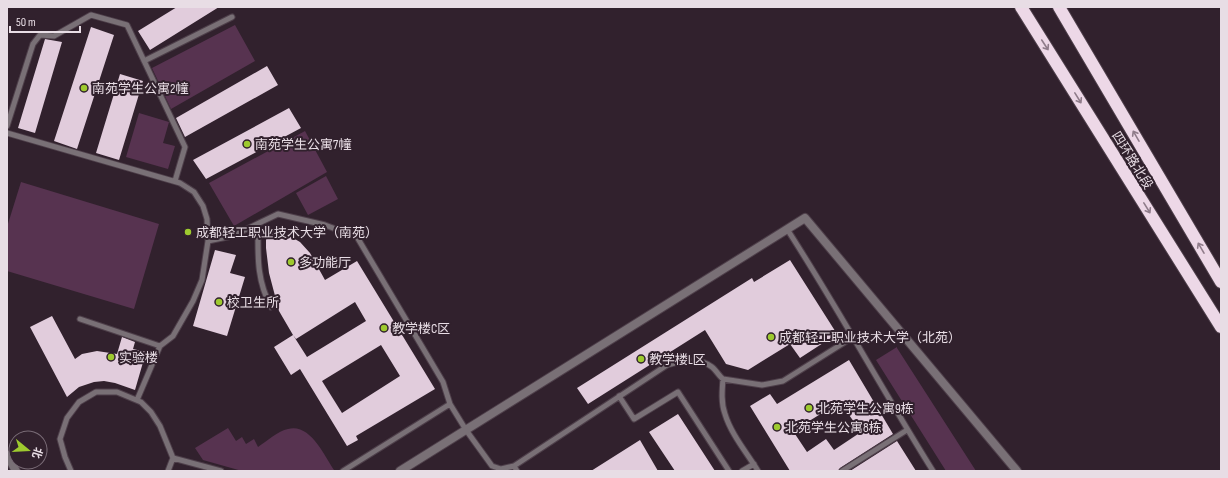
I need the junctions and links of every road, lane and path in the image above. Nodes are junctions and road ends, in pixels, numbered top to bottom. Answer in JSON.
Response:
{"nodes":[{"id":1,"x":1021,"y":7,"type":"edge"},
{"id":2,"x":1059,"y":8,"type":"edge"},
{"id":3,"x":232,"y":16,"type":"dead end"},
{"id":4,"x":144,"y":61,"type":"junction"},
{"id":5,"x":7,"y":126,"type":"edge"},
{"id":6,"x":7,"y":133,"type":"edge"},
{"id":7,"x":174,"y":181,"type":"junction"},
{"id":8,"x":258,"y":224,"type":"junction"},
{"id":9,"x":787,"y":229,"type":"junction"},
{"id":10,"x":208,"y":241,"type":"junction"},
{"id":11,"x":1221,"y":282,"type":"edge"},
{"id":12,"x":271,"y":307,"type":"dead end"},
{"id":13,"x":80,"y":319,"type":"dead end"},
{"id":14,"x":1221,"y":327,"type":"edge"},
{"id":15,"x":853,"y":337,"type":"junction"},
{"id":16,"x":160,"y":346,"type":"junction"},
{"id":17,"x":722,"y":380,"type":"junction"},
{"id":18,"x":619,"y":396,"type":"junction"},
{"id":19,"x":137,"y":400,"type":"junction"},
{"id":20,"x":450,"y":404,"type":"junction"},
{"id":21,"x":466,"y":430,"type":"junction"},
{"id":22,"x":907,"y":430,"type":"junction"},
{"id":23,"x":7,"y":455,"type":"edge"},
{"id":24,"x":173,"y":458,"type":"junction"},
{"id":25,"x":754,"y":464,"type":"junction"},
{"id":26,"x":514,"y":466,"type":"junction"},
{"id":27,"x":491,"y":468,"type":"edge"},
{"id":28,"x":16,"y":471,"type":"edge"},
{"id":29,"x":71,"y":471,"type":"edge"},
{"id":30,"x":168,"y":471,"type":"edge"},
{"id":31,"x":221,"y":471,"type":"edge"},
{"id":32,"x":342,"y":471,"type":"edge"},
{"id":33,"x":400,"y":471,"type":"edge"},
{"id":34,"x":517,"y":471,"type":"edge"},
{"id":35,"x":729,"y":471,"type":"edge"},
{"id":36,"x":742,"y":471,"type":"edge"},
{"id":37,"x":758,"y":471,"type":"edge"},
{"id":38,"x":842,"y":471,"type":"edge"},
{"id":39,"x":933,"y":471,"type":"edge"},
{"id":40,"x":1017,"y":471,"type":"edge"}],
"edges":[{"from":1,"to":14,"type":"highway","name":"四环路北段","one_way":true},
{"from":11,"to":2,"type":"highway","name":"四环路北段","one_way":true},
{"from":3,"to":4,"type":"lane"},
{"from":4,"to":5,"type":"lane"},
{"from":4,"to":7,"type":"lane"},
{"from":6,"to":7,"type":"lane"},
{"from":7,"to":10,"type":"lane"},
{"from":8,"to":10,"type":"lane"},
{"from":8,"to":12,"type":"lane"},
{"from":8,"to":20,"type":"lane"},
{"from":9,"to":15,"type":"lane"},
{"from":9,"to":21,"type":"street"},
{"from":9,"to":40,"type":"street"},
{"from":10,"to":16,"type":"lane"},
{"from":13,"to":16,"type":"lane"},
{"from":15,"to":17,"type":"lane"},
{"from":15,"to":22,"type":"lane"},
{"from":16,"to":19,"type":"lane"},
{"from":17,"to":18,"type":"lane"},
{"from":17,"to":25,"type":"lane"},
{"from":18,"to":26,"type":"lane"},
{"from":18,"to":35,"type":"lane"},
{"from":19,"to":24,"type":"lane"},
{"from":19,"to":29,"type":"lane"},
{"from":20,"to":21,"type":"lane"},
{"from":20,"to":32,"type":"lane"},
{"from":21,"to":27,"type":"lane"},
{"from":21,"to":33,"type":"street"},
{"from":22,"to":38,"type":"lane"},
{"from":22,"to":39,"type":"lane"},
{"from":23,"to":28,"type":"street"},
{"from":24,"to":30,"type":"lane"},
{"from":24,"to":31,"type":"lane"},
{"from":25,"to":36,"type":"lane"},
{"from":25,"to":37,"type":"lane"},
{"from":26,"to":27,"type":"lane"},
{"from":26,"to":34,"type":"lane"}]}
